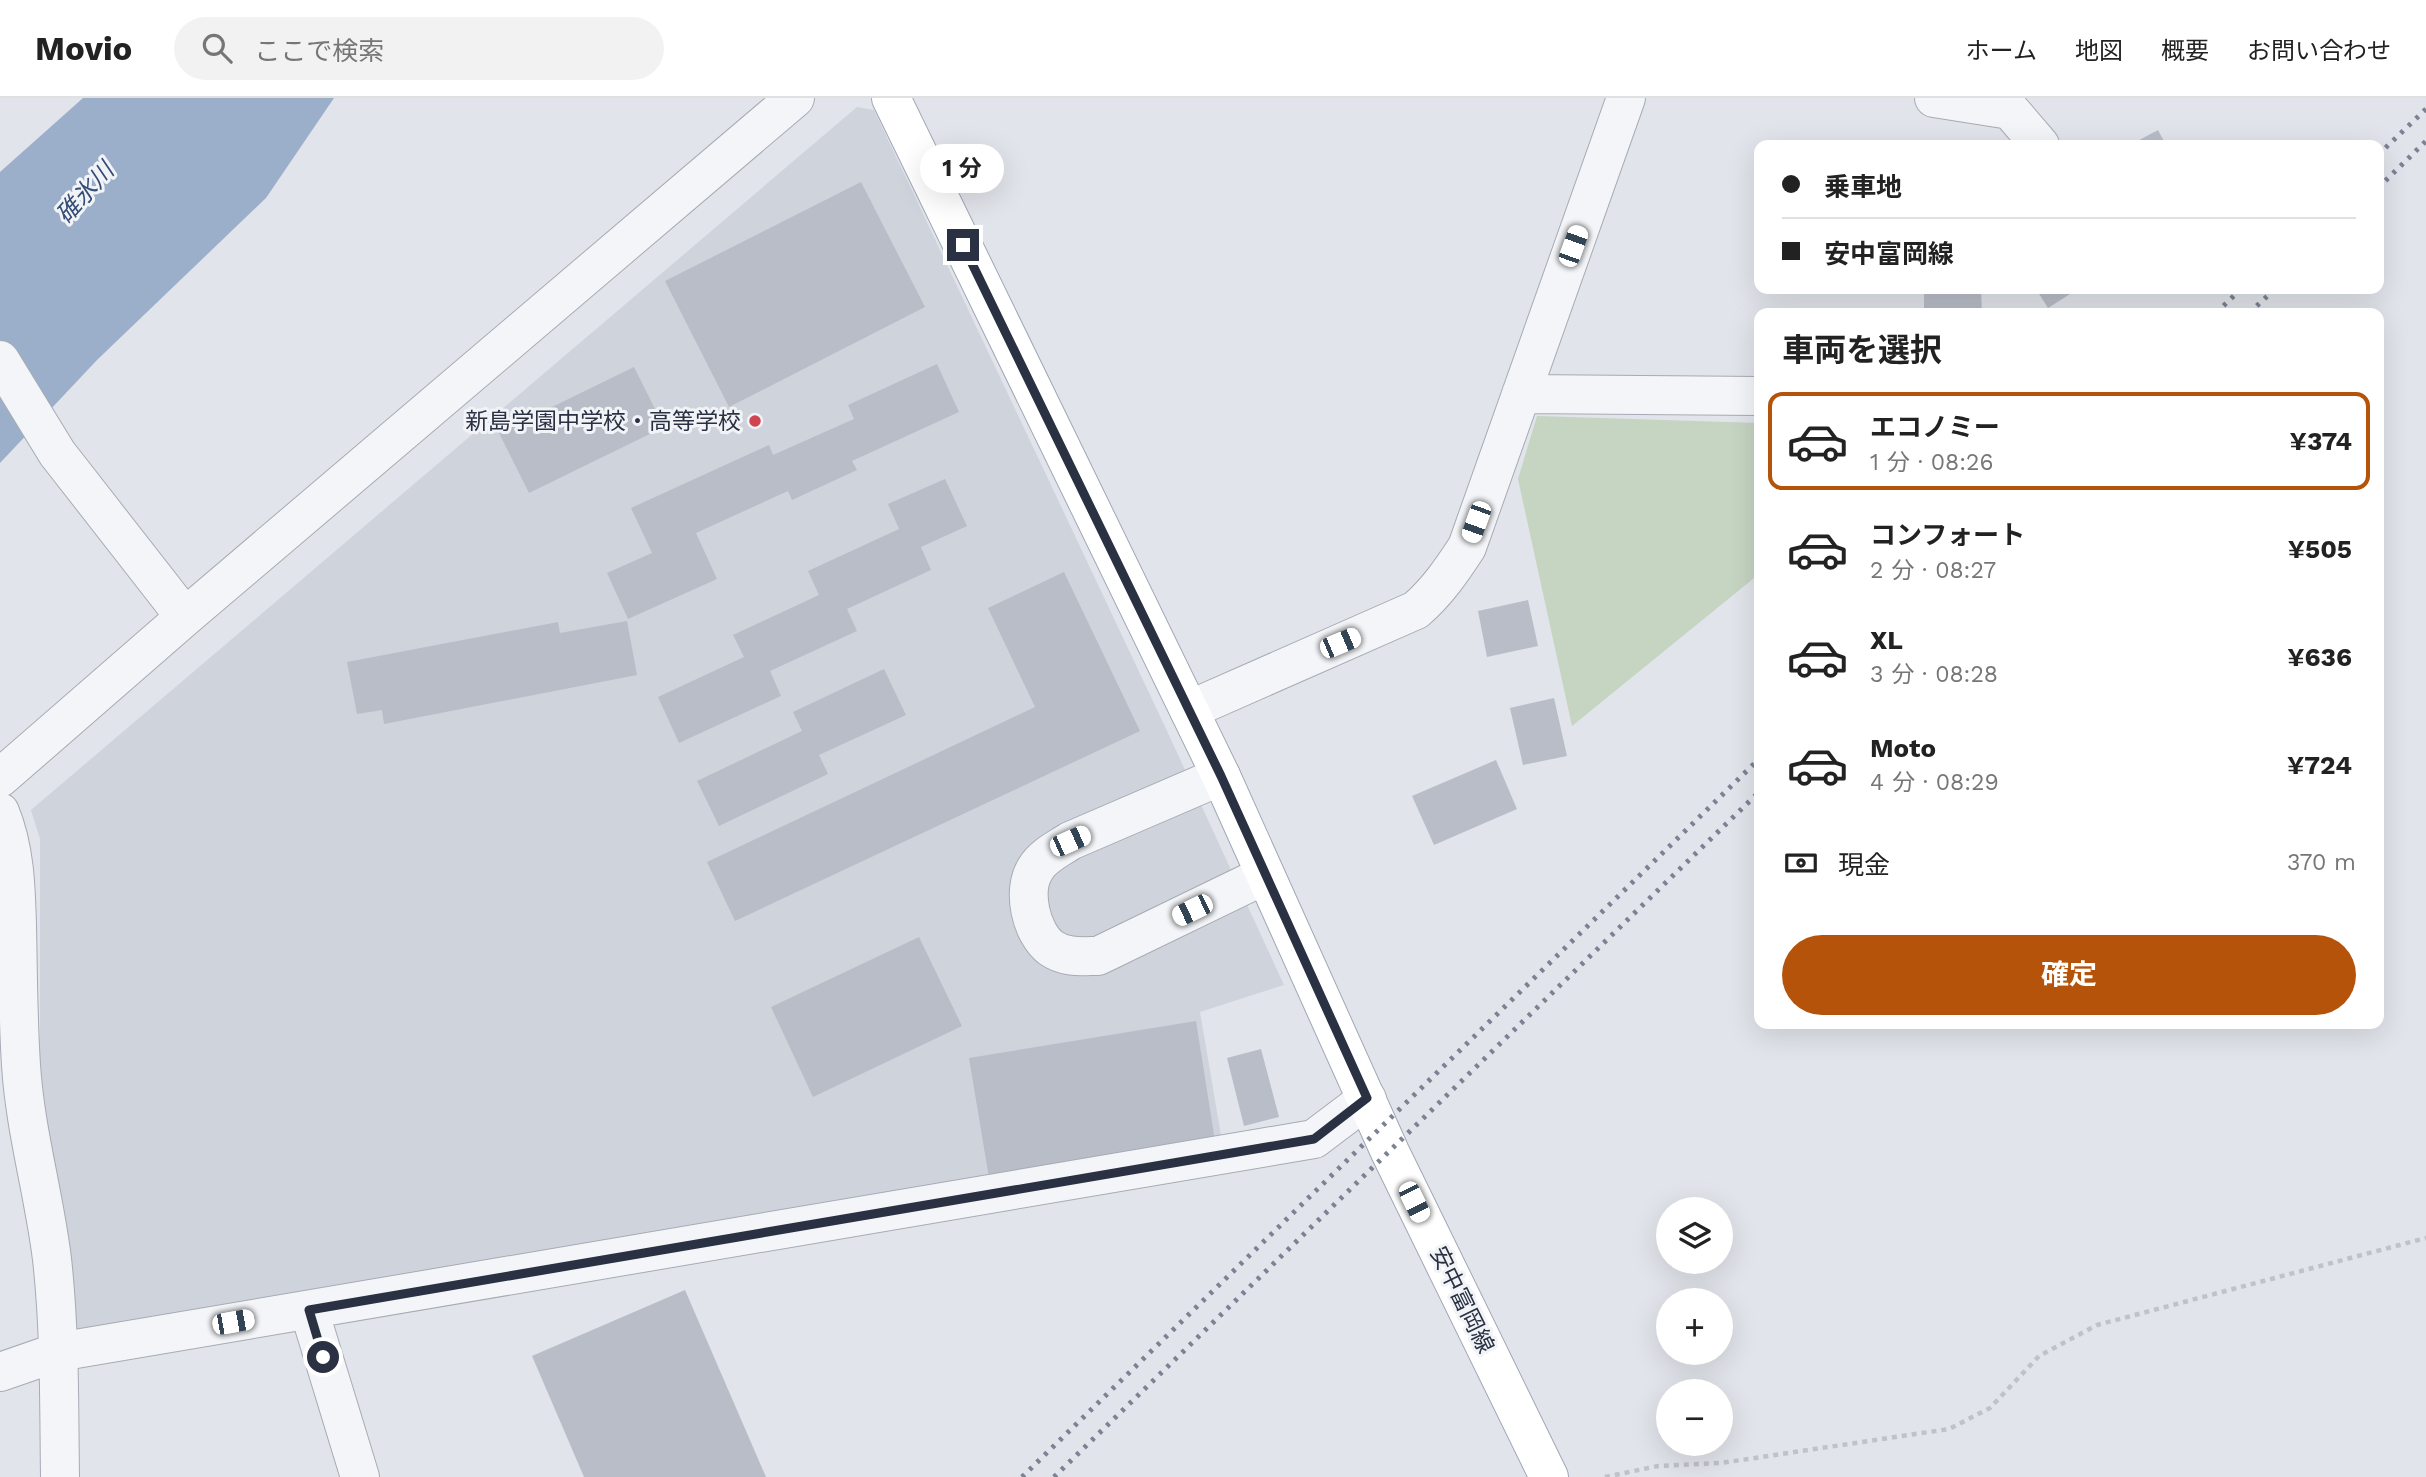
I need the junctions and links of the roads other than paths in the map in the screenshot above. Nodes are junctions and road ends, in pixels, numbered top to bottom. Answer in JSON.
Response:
{"nodes":[{"id":1,"x":795,"y":98,"type":"edge"},
{"id":2,"x":891,"y":98,"type":"edge"},
{"id":3,"x":1626,"y":98,"type":"edge"},
{"id":4,"x":1934,"y":98,"type":"edge"},
{"id":5,"x":2036,"y":140,"type":"edge"},
{"id":6,"x":0,"y":360,"type":"edge"},
{"id":7,"x":1521,"y":394,"type":"junction"},
{"id":8,"x":1754,"y":396,"type":"edge"},
{"id":9,"x":185,"y":617,"type":"junction"},
{"id":10,"x":1189,"y":710,"type":"junction"},
{"id":11,"x":1221,"y":776,"type":"junction"},
{"id":12,"x":0,"y":778,"type":"edge"},
{"id":13,"x":0,"y":812,"type":"edge"},
{"id":14,"x":1265,"y":875,"type":"junction"},
{"id":15,"x":1367,"y":1098,"type":"junction"},
{"id":16,"x":309,"y":1310,"type":"junction"},
{"id":17,"x":58,"y":1352,"type":"junction"},
{"id":18,"x":0,"y":1372,"type":"edge"},
{"id":19,"x":60,"y":1477,"type":"edge"},
{"id":20,"x":360,"y":1477,"type":"edge"},
{"id":21,"x":1549,"y":1477,"type":"edge"}],
"edges":[{"from":1,"to":9,"type":"street"},
{"from":2,"to":10,"type":"main road","name":"安中富岡線"},
{"from":3,"to":7,"type":"street"},
{"from":4,"to":5,"type":"street"},
{"from":6,"to":9,"type":"street"},
{"from":7,"to":8,"type":"street"},
{"from":7,"to":10,"type":"street"},
{"from":9,"to":12,"type":"street"},
{"from":10,"to":11,"type":"main road","name":"安中富岡線"},
{"from":11,"to":14,"type":"main road","name":"安中富岡線"},
{"from":11,"to":14,"type":"street"},
{"from":13,"to":17,"type":"street"},
{"from":14,"to":15,"type":"main road","name":"安中富岡線"},
{"from":15,"to":16,"type":"street"},
{"from":15,"to":21,"type":"main road","name":"安中富岡線"},
{"from":16,"to":17,"type":"street"},
{"from":16,"to":20,"type":"street"},
{"from":17,"to":18,"type":"street"},
{"from":17,"to":19,"type":"street"}]}
